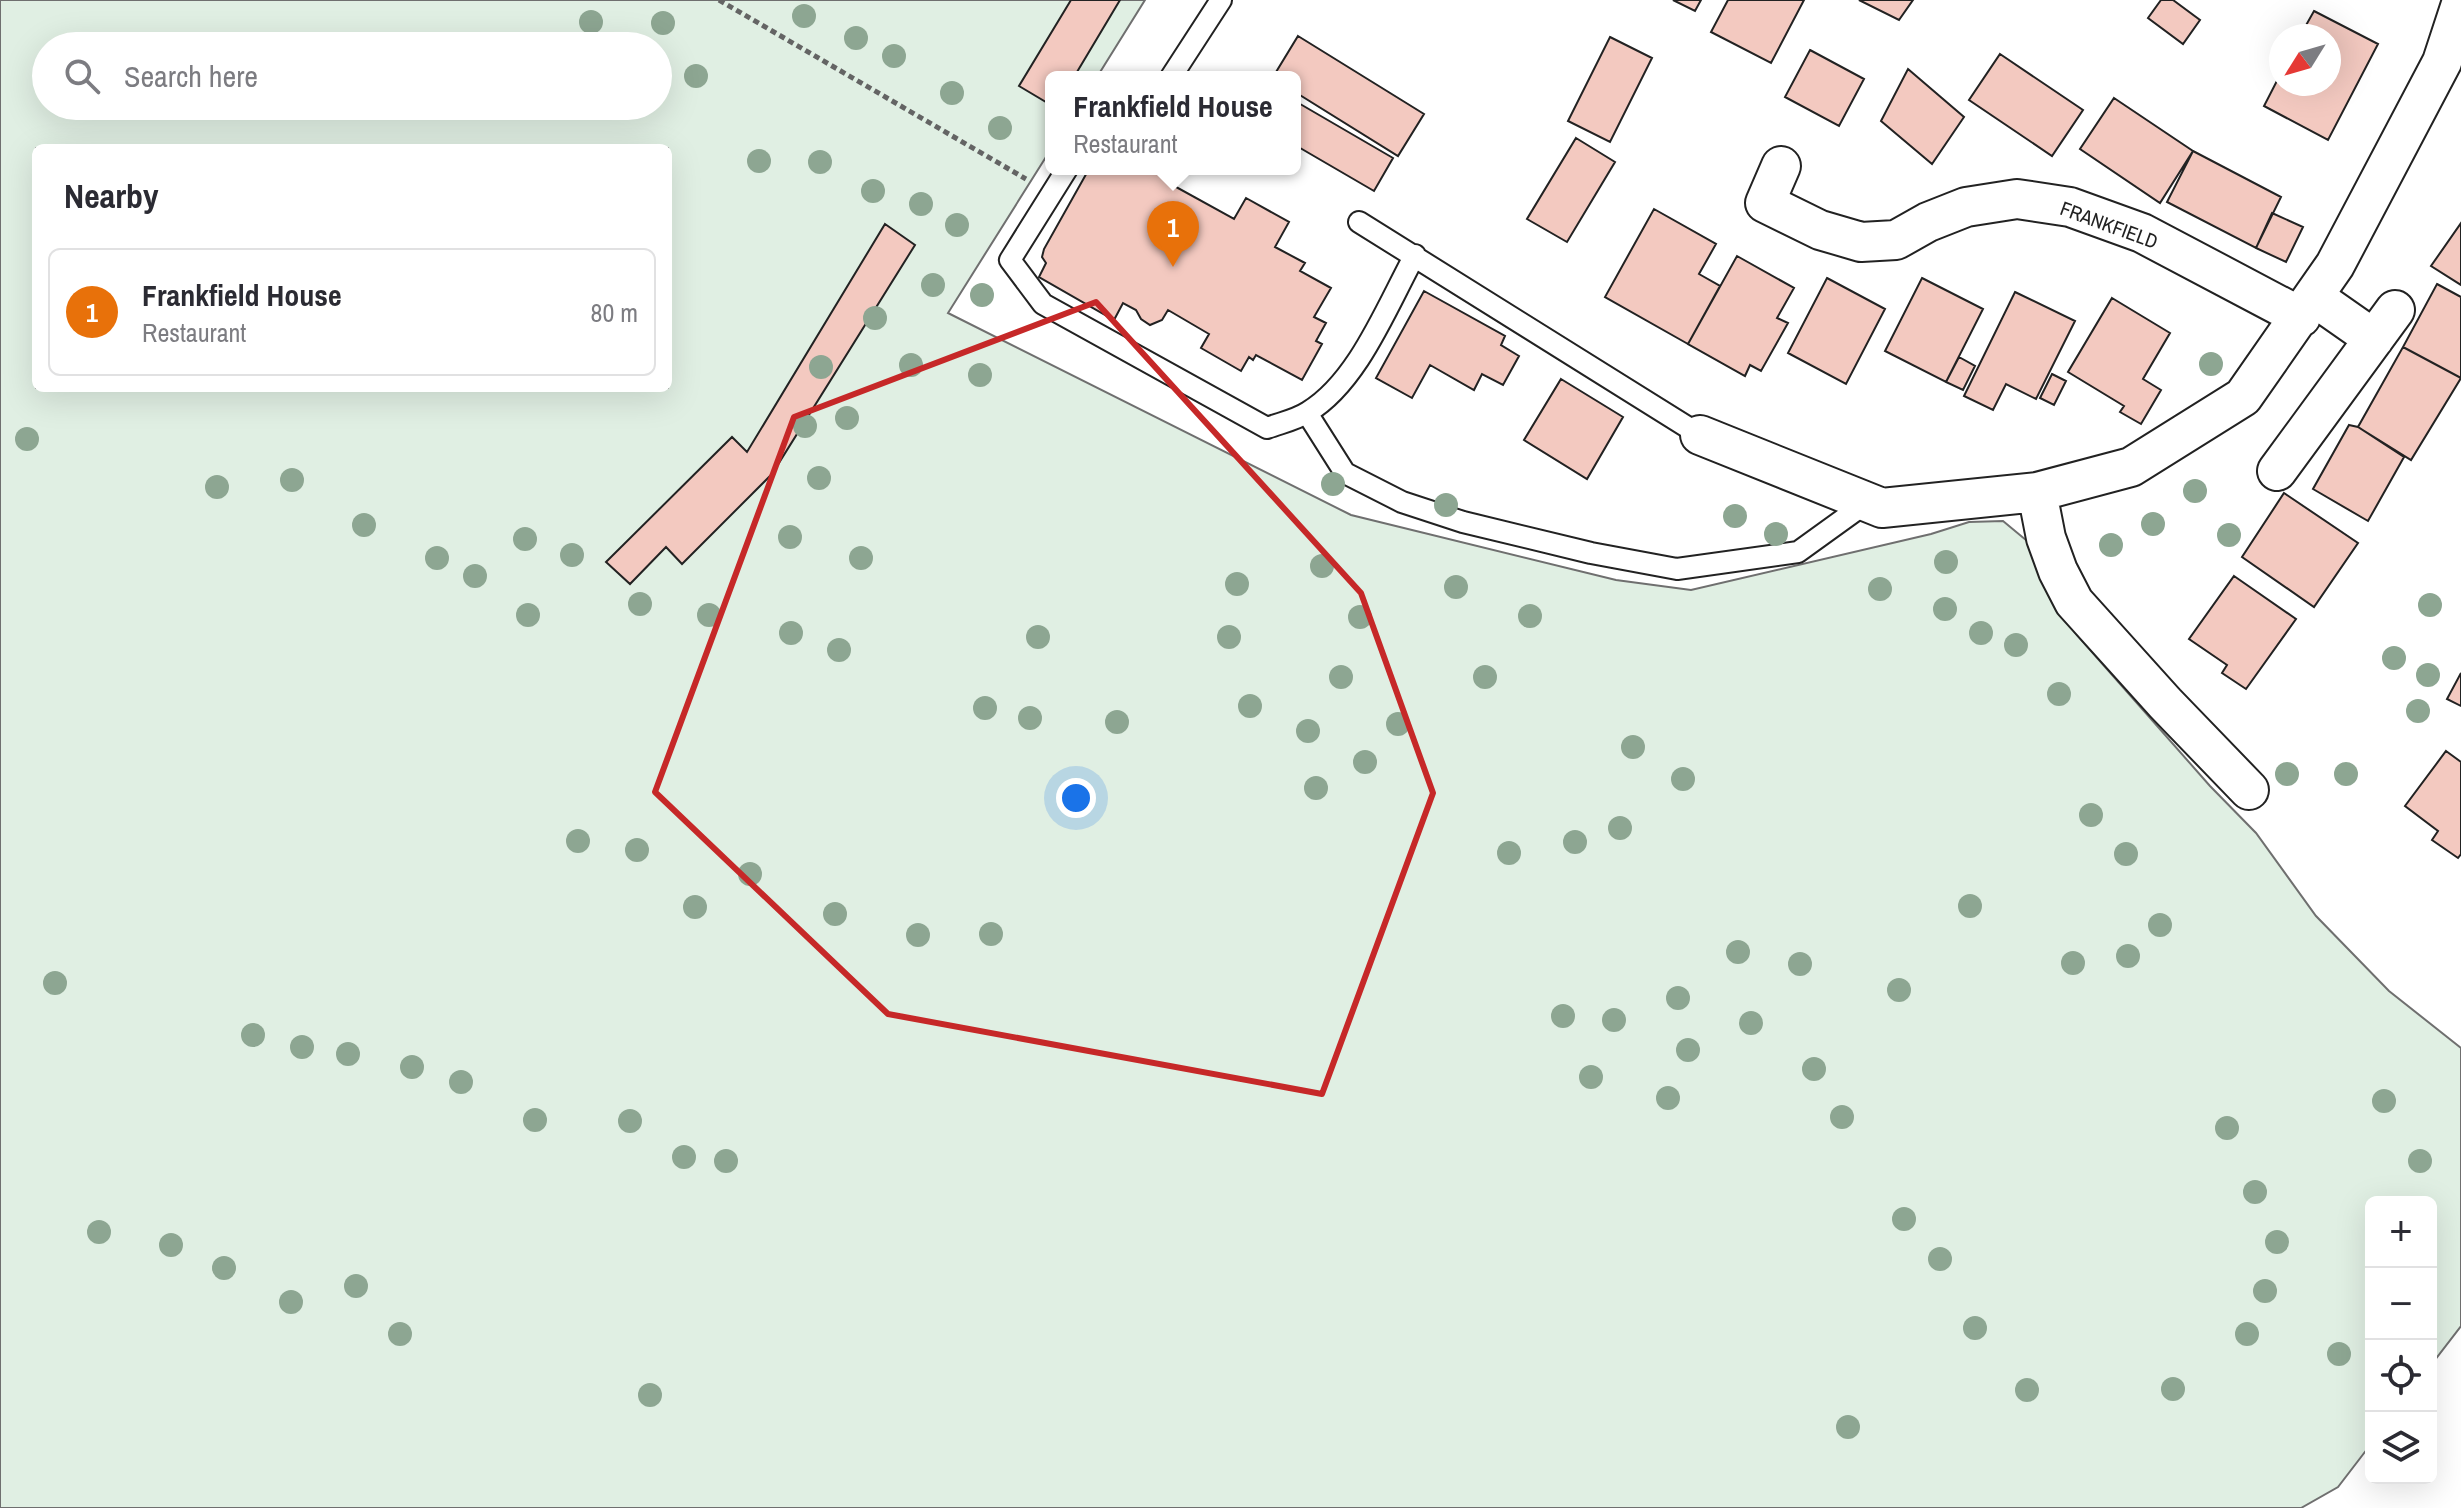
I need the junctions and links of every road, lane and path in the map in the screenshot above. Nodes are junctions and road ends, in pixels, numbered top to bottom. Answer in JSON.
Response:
{"nodes":[{"id":1,"x":719,"y":0,"type":"edge"},
{"id":2,"x":1221,"y":0,"type":"edge"},
{"id":3,"x":2461,"y":4,"type":"edge"},
{"id":4,"x":1175,"y":71,"type":"edge"},
{"id":5,"x":1781,"y":166,"type":"dead end"},
{"id":6,"x":1063,"y":175,"type":"edge"},
{"id":7,"x":1051,"y":194,"type":"junction"},
{"id":8,"x":1359,"y":222,"type":"dead end"},
{"id":9,"x":1415,"y":255,"type":"junction"},
{"id":10,"x":2307,"y":307,"type":"junction"},
{"id":11,"x":1307,"y":413,"type":"junction"},
{"id":12,"x":1700,"y":435,"type":"joint"},
{"id":13,"x":2277,"y":471,"type":"dead end"},
{"id":14,"x":2037,"y":492,"type":"junction"},
{"id":15,"x":1866,"y":503,"type":"junction"},
{"id":16,"x":2249,"y":790,"type":"dead end"}],
"edges":[{"from":1,"to":7,"type":"path"},
{"from":2,"to":4,"type":"lane"},
{"from":3,"to":10,"type":"street"},
{"from":5,"to":10,"type":"street","name":"FRANKFIELD"},
{"from":6,"to":7,"type":"lane"},
{"from":7,"to":11,"type":"lane"},
{"from":8,"to":9,"type":"lane"},
{"from":9,"to":11,"type":"lane"},
{"from":9,"to":12,"type":"lane"},
{"from":10,"to":13,"type":"street","name":"FRANKFIELD"},
{"from":10,"to":14,"type":"street"},
{"from":11,"to":15,"type":"lane"},
{"from":12,"to":15,"type":"street"},
{"from":14,"to":15,"type":"street"},
{"from":14,"to":16,"type":"street"}]}
